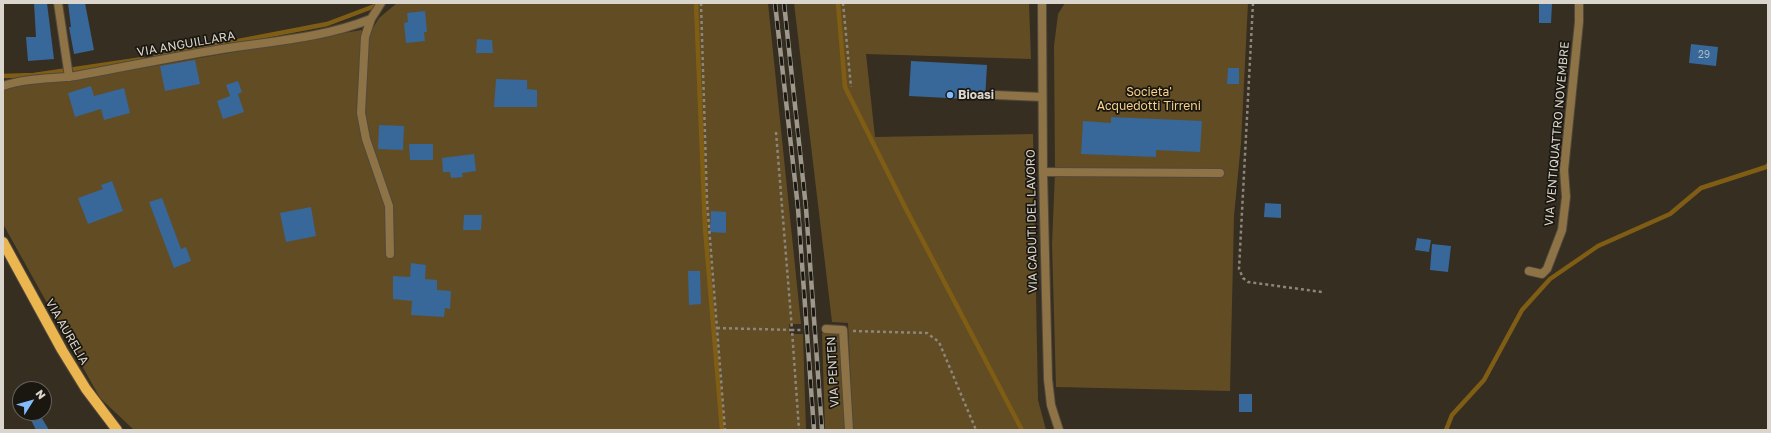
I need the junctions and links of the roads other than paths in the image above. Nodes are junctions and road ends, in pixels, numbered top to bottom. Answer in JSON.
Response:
{"nodes":[{"id":1,"x":58,"y":3,"type":"edge"},
{"id":2,"x":381,"y":3,"type":"edge"},
{"id":3,"x":1579,"y":3,"type":"edge"},
{"id":4,"x":1042,"y":7,"type":"edge"},
{"id":5,"x":371,"y":19,"type":"junction"},
{"id":6,"x":69,"y":77,"type":"junction"},
{"id":7,"x":3,"y":86,"type":"edge"},
{"id":8,"x":995,"y":95,"type":"dead end"},
{"id":9,"x":1042,"y":97,"type":"junction"},
{"id":10,"x":1043,"y":172,"type":"junction"},
{"id":11,"x":1220,"y":173,"type":"dead end"},
{"id":12,"x":3,"y":242,"type":"edge"},
{"id":13,"x":390,"y":254,"type":"dead end"},
{"id":14,"x":1530,"y":271,"type":"dead end"},
{"id":15,"x":826,"y":330,"type":"dead end"},
{"id":16,"x":117,"y":430,"type":"edge"},
{"id":17,"x":849,"y":430,"type":"edge"},
{"id":18,"x":1059,"y":430,"type":"edge"}],
"edges":[{"from":1,"to":6,"type":"street"},
{"from":2,"to":5,"type":"street"},
{"from":3,"to":14,"type":"street","name":"VIA VENTIQUATTRO NOVEMBRE"},
{"from":4,"to":9,"type":"street","name":"VIA CADUTI DEL LAVORO"},
{"from":5,"to":6,"type":"street","name":"VIA ANGUILLARA"},
{"from":5,"to":13,"type":"street"},
{"from":6,"to":7,"type":"street","name":"VIA ANGUILLARA"},
{"from":8,"to":9,"type":"street"},
{"from":9,"to":10,"type":"street","name":"VIA CADUTI DEL LAVORO"},
{"from":10,"to":11,"type":"street"},
{"from":10,"to":18,"type":"street","name":"VIA CADUTI DEL LAVORO"},
{"from":12,"to":16,"type":"main road","name":"VIA AURELIA"},
{"from":15,"to":17,"type":"street","name":"VIA PENTEN"}]}
